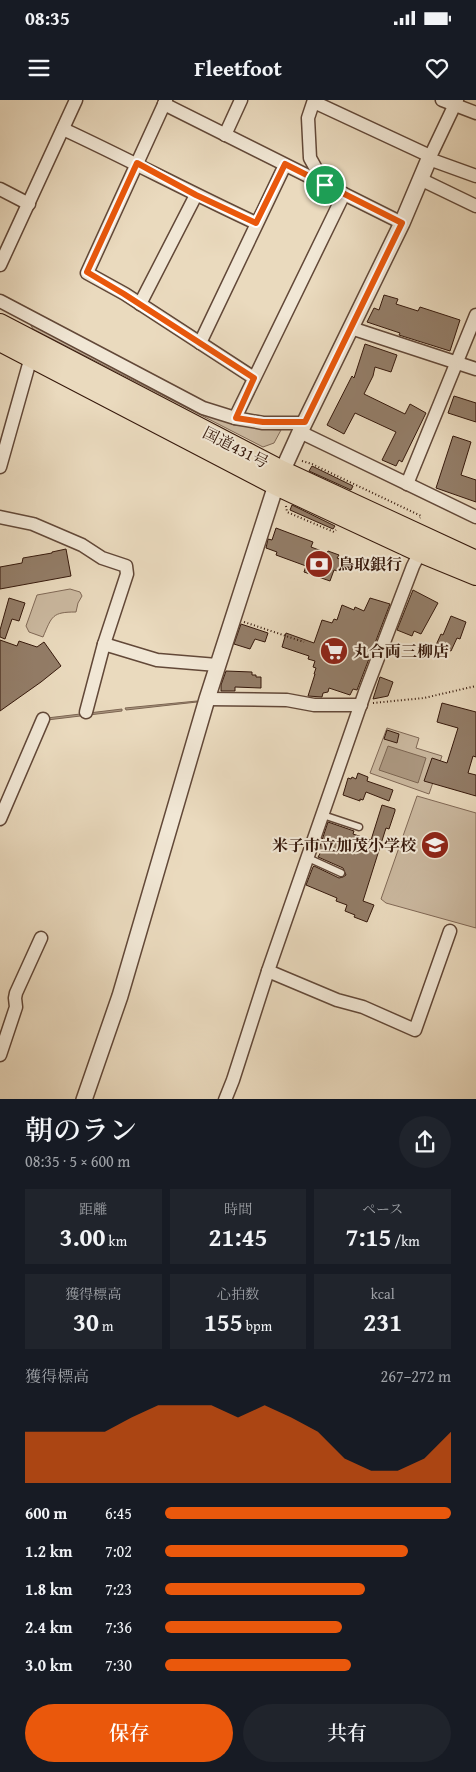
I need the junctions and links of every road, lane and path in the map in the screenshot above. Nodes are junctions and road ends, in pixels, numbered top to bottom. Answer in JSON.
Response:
{"nodes":[{"id":1,"x":76,"y":100,"type":"edge"},
{"id":2,"x":241,"y":100,"type":"edge"},
{"id":3,"x":442,"y":100,"type":"edge"},
{"id":4,"x":314,"y":101,"type":"edge"},
{"id":5,"x":165,"y":102,"type":"edge"},
{"id":6,"x":456,"y":103,"type":"edge"},
{"id":7,"x":476,"y":113,"type":"edge"},
{"id":8,"x":63,"y":129,"type":"junction"},
{"id":9,"x":225,"y":135,"type":"junction"},
{"id":10,"x":429,"y":157,"type":"junction"},
{"id":11,"x":137,"y":163,"type":"junction"},
{"id":12,"x":285,"y":164,"type":"junction"},
{"id":13,"x":476,"y":176,"type":"edge"},
{"id":14,"x":420,"y":179,"type":"junction"},
{"id":15,"x":325,"y":185,"type":"junction"},
{"id":16,"x":0,"y":189,"type":"edge"},
{"id":17,"x":344,"y":194,"type":"junction"},
{"id":18,"x":196,"y":195,"type":"junction"},
{"id":19,"x":29,"y":204,"type":"junction"},
{"id":20,"x":476,"y":206,"type":"edge"},
{"id":21,"x":256,"y":223,"type":"junction"},
{"id":22,"x":402,"y":223,"type":"junction"},
{"id":23,"x":0,"y":265,"type":"edge"},
{"id":24,"x":0,"y":301,"type":"edge"},
{"id":25,"x":140,"y":304,"type":"junction"},
{"id":26,"x":476,"y":315,"type":"edge"},
{"id":27,"x":0,"y":324,"type":"edge"},
{"id":28,"x":351,"y":328,"type":"junction"},
{"id":29,"x":0,"y":341,"type":"edge"},
{"id":30,"x":200,"y":343,"type":"junction"},
{"id":31,"x":31,"y":357,"type":"junction"},
{"id":32,"x":457,"y":363,"type":"junction"},
{"id":33,"x":476,"y":369,"type":"edge"},
{"id":34,"x":254,"y":378,"type":"junction"},
{"id":35,"x":236,"y":418,"type":"junction"},
{"id":36,"x":303,"y":427,"type":"junction"},
{"id":37,"x":2,"y":450,"type":"edge"},
{"id":38,"x":0,"y":467,"type":"edge"},
{"id":39,"x":279,"y":478,"type":"junction"},
{"id":40,"x":407,"y":484,"type":"junction"},
{"id":41,"x":0,"y":517,"type":"edge"},
{"id":42,"x":476,"y":517,"type":"edge"},
{"id":43,"x":420,"y":552,"type":"junction"},
{"id":44,"x":476,"y":561,"type":"edge"},
{"id":45,"x":476,"y":575,"type":"edge"},
{"id":46,"x":232,"y":618,"type":"junction"},
{"id":47,"x":304,"y":642,"type":"dead end"},
{"id":48,"x":104,"y":644,"type":"junction"},
{"id":49,"x":217,"y":665,"type":"junction"},
{"id":50,"x":476,"y":686,"type":"edge"},
{"id":51,"x":207,"y":699,"type":"junction"},
{"id":52,"x":361,"y":705,"type":"junction"},
{"id":53,"x":86,"y":712,"type":"dead end"},
{"id":54,"x":43,"y":719,"type":"dead end"},
{"id":55,"x":323,"y":815,"type":"junction"},
{"id":56,"x":0,"y":819,"type":"edge"},
{"id":57,"x":359,"y":827,"type":"dead end"},
{"id":58,"x":308,"y":858,"type":"junction"},
{"id":59,"x":341,"y":874,"type":"dead end"},
{"id":60,"x":450,"y":931,"type":"dead end"},
{"id":61,"x":41,"y":938,"type":"dead end"},
{"id":62,"x":268,"y":971,"type":"junction"},
{"id":63,"x":0,"y":1055,"type":"edge"},
{"id":64,"x":84,"y":1099,"type":"edge"},
{"id":65,"x":225,"y":1099,"type":"edge"}],
"edges":[{"from":1,"to":8,"type":"street"},
{"from":2,"to":9,"type":"street"},
{"from":3,"to":6,"type":"street"},
{"from":4,"to":10,"type":"street"},
{"from":4,"to":15,"type":"street"},
{"from":5,"to":9,"type":"street"},
{"from":5,"to":11,"type":"street"},
{"from":6,"to":7,"type":"street"},
{"from":6,"to":10,"type":"street"},
{"from":8,"to":11,"type":"street"},
{"from":8,"to":19,"type":"street"},
{"from":9,"to":12,"type":"street"},
{"from":10,"to":13,"type":"street"},
{"from":10,"to":14,"type":"street"},
{"from":11,"to":18,"type":"street"},
{"from":11,"to":25,"type":"street"},
{"from":12,"to":15,"type":"street"},
{"from":12,"to":21,"type":"street"},
{"from":14,"to":20,"type":"street"},
{"from":14,"to":22,"type":"street"},
{"from":15,"to":17,"type":"street"},
{"from":16,"to":19,"type":"street"},
{"from":17,"to":22,"type":"street"},
{"from":17,"to":34,"type":"street"},
{"from":18,"to":21,"type":"street"},
{"from":18,"to":25,"type":"street"},
{"from":19,"to":23,"type":"street"},
{"from":21,"to":30,"type":"street"},
{"from":22,"to":28,"type":"street"},
{"from":24,"to":35,"type":"street"},
{"from":25,"to":30,"type":"street"},
{"from":26,"to":32,"type":"street"},
{"from":27,"to":39,"type":"highway","name":"国道431号"},
{"from":28,"to":32,"type":"street"},
{"from":28,"to":36,"type":"street"},
{"from":29,"to":31,"type":"highway","name":"国道431号"},
{"from":30,"to":34,"type":"street"},
{"from":31,"to":37,"type":"street"},
{"from":31,"to":39,"type":"highway","name":"国道431号"},
{"from":32,"to":33,"type":"street"},
{"from":32,"to":40,"type":"street"},
{"from":34,"to":35,"type":"street"},
{"from":35,"to":36,"type":"street"},
{"from":36,"to":39,"type":"street"},
{"from":36,"to":40,"type":"street"},
{"from":37,"to":38,"type":"street"},
{"from":39,"to":43,"type":"highway","name":"国道431号"},
{"from":39,"to":44,"type":"highway","name":"国道431号"},
{"from":39,"to":46,"type":"street"},
{"from":40,"to":42,"type":"street"},
{"from":41,"to":48,"type":"street"},
{"from":43,"to":45,"type":"highway","name":"国道431号"},
{"from":43,"to":52,"type":"street"},
{"from":46,"to":47,"type":"path"},
{"from":46,"to":49,"type":"street"},
{"from":48,"to":49,"type":"street"},
{"from":48,"to":53,"type":"street"},
{"from":49,"to":51,"type":"street"},
{"from":50,"to":52,"type":"path"},
{"from":51,"to":52,"type":"street"},
{"from":51,"to":64,"type":"street"},
{"from":52,"to":55,"type":"street"},
{"from":54,"to":56,"type":"street"},
{"from":55,"to":57,"type":"lane"},
{"from":55,"to":58,"type":"street"},
{"from":58,"to":59,"type":"lane"},
{"from":58,"to":62,"type":"street"},
{"from":60,"to":62,"type":"street"},
{"from":61,"to":63,"type":"street"},
{"from":62,"to":65,"type":"street"}]}
